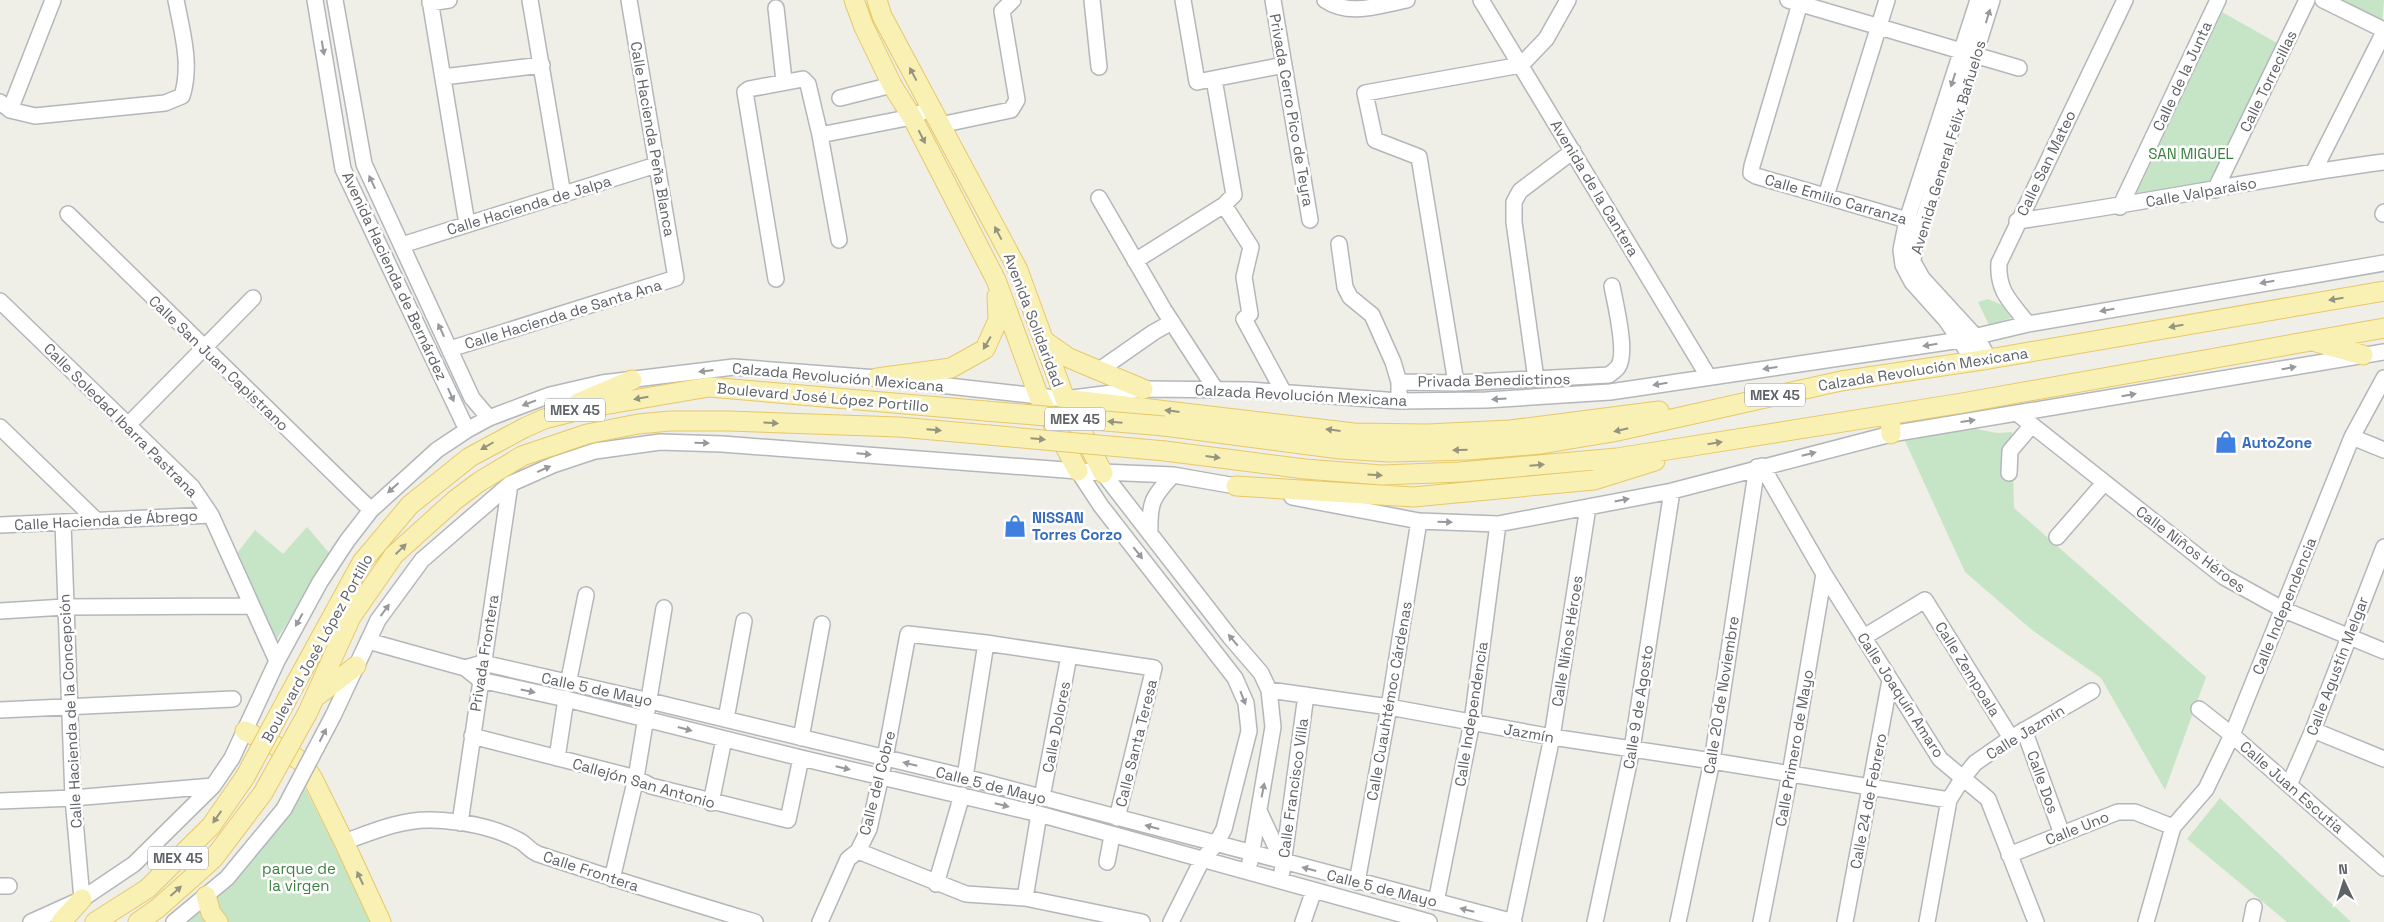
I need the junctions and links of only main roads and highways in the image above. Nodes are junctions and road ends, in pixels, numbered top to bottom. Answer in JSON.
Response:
{"nodes":[{"id":1,"x":854,"y":0,"type":"edge"},
{"id":2,"x":877,"y":0,"type":"edge"},
{"id":3,"x":996,"y":280,"type":"junction"},
{"id":4,"x":2384,"y":290,"type":"edge"},
{"id":5,"x":2384,"y":328,"type":"edge"},
{"id":6,"x":2311,"y":341,"type":"junction"},
{"id":7,"x":1046,"y":342,"type":"junction"},
{"id":8,"x":2363,"y":355,"type":"road end"},
{"id":9,"x":877,"y":378,"type":"road end"},
{"id":10,"x":632,"y":380,"type":"road end"},
{"id":11,"x":1143,"y":389,"type":"road end"},
{"id":12,"x":1065,"y":399,"type":"junction"},
{"id":13,"x":1730,"y":405,"type":"junction"},
{"id":14,"x":986,"y":411,"type":"joint"},
{"id":15,"x":544,"y":420,"type":"junction"},
{"id":16,"x":1694,"y":447,"type":"junction"},
{"id":17,"x":1078,"y":471,"type":"road end"},
{"id":18,"x":1103,"y":473,"type":"road end"},
{"id":19,"x":1236,"y":486,"type":"road end"},
{"id":20,"x":356,"y":666,"type":"road end"},
{"id":21,"x":311,"y":705,"type":"junction"},
{"id":22,"x":245,"y":731,"type":"road end"},
{"id":23,"x":206,"y":896,"type":"road end"},
{"id":24,"x":82,"y":899,"type":"road end"},
{"id":25,"x":61,"y":922,"type":"edge"},
{"id":26,"x":95,"y":922,"type":"edge"},
{"id":27,"x":138,"y":922,"type":"edge"},
{"id":28,"x":218,"y":922,"type":"edge"},
{"id":29,"x":381,"y":922,"type":"edge"}],
"edges":[{"from":1,"to":3,"type":"main road","name":"Avenida Solidaridad","one_way":true},
{"from":7,"to":2,"type":"main road","name":"Avenida Solidaridad","one_way":true},
{"from":3,"to":9,"type":"main road","one_way":true},
{"from":3,"to":17,"type":"main road","name":"Avenida Solidaridad"},
{"from":4,"to":13,"type":"main road","name":"Calzada Revolución Mexicana","number":"MEX 45","one_way":true},
{"from":5,"to":6,"type":"main road","number":"MEX 45"},
{"from":6,"to":8,"type":"main road"},
{"from":16,"to":6,"type":"main road","number":"MEX 45","one_way":true},
{"from":7,"to":11,"type":"main road"},
{"from":7,"to":12,"type":"main road","name":"Avenida Solidaridad"},
{"from":10,"to":15,"type":"main road"},
{"from":13,"to":12,"type":"main road","one_way":true},
{"from":12,"to":18,"type":"main road","name":"Avenida Solidaridad"},
{"from":13,"to":14,"type":"main road","name":"Calzada Revolución Mexicana","number":"MEX 45","one_way":true,"bridge":true},
{"from":14,"to":15,"type":"main road","name":"Boulevard José López Portillo","number":"MEX 45","one_way":true},
{"from":15,"to":26,"type":"main road","name":"Boulevard José López Portillo","number":"MEX 45","one_way":true,"bridge":true},
{"from":16,"to":19,"type":"main road"},
{"from":21,"to":16,"type":"main road","name":"Boulevard José López Portillo","number":"MEX 45","one_way":true,"bridge":true},
{"from":20,"to":21,"type":"main road"},
{"from":27,"to":21,"type":"main road","name":"Boulevard José López Portillo","number":"MEX 45","one_way":true,"bridge":true},
{"from":29,"to":22,"type":"main road","one_way":true},
{"from":23,"to":28,"type":"main road"},
{"from":24,"to":25,"type":"main road"}]}
